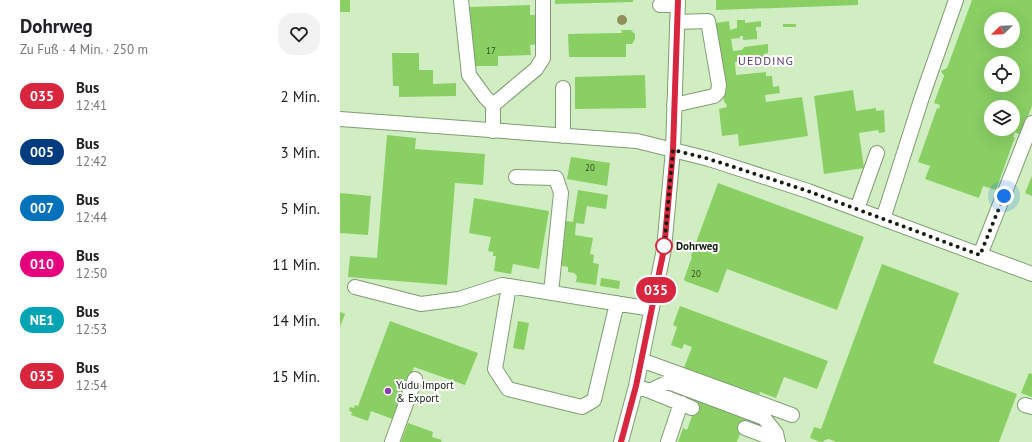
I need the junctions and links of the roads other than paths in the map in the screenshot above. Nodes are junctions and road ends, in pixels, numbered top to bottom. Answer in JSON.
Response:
{"nodes":[{"id":1,"x":460,"y":0,"type":"edge"},
{"id":2,"x":543,"y":0,"type":"edge"},
{"id":3,"x":956,"y":0,"type":"edge"},
{"id":4,"x":678,"y":2,"type":"edge"},
{"id":5,"x":660,"y":5,"type":"dead end"},
{"id":6,"x":677,"y":22,"type":"junction"},
{"id":7,"x":563,"y":88,"type":"dead end"},
{"id":8,"x":493,"y":105,"type":"junction"},
{"id":9,"x":674,"y":105,"type":"junction"},
{"id":10,"x":340,"y":119,"type":"edge"},
{"id":11,"x":1032,"y":123,"type":"edge"},
{"id":12,"x":494,"y":131,"type":"junction"},
{"id":13,"x":563,"y":136,"type":"junction"},
{"id":14,"x":673,"y":150,"type":"junction"},
{"id":15,"x":877,"y":153,"type":"dead end"},
{"id":16,"x":516,"y":177,"type":"dead end"},
{"id":17,"x":857,"y":209,"type":"junction"},
{"id":18,"x":883,"y":219,"type":"junction"},
{"id":19,"x":980,"y":255,"type":"junction"},
{"id":20,"x":1032,"y":274,"type":"edge"},
{"id":21,"x":509,"y":286,"type":"junction"},
{"id":22,"x":355,"y":287,"type":"dead end"},
{"id":23,"x":550,"y":293,"type":"junction"},
{"id":24,"x":617,"y":303,"type":"junction"},
{"id":25,"x":652,"y":309,"type":"junction"},
{"id":26,"x":641,"y":360,"type":"junction"},
{"id":27,"x":415,"y":379,"type":"dead end"},
{"id":28,"x":636,"y":386,"type":"junction"},
{"id":29,"x":650,"y":391,"type":"junction"},
{"id":30,"x":792,"y":415,"type":"dead end"},
{"id":31,"x":745,"y":428,"type":"dead end"},
{"id":32,"x":392,"y":442,"type":"edge"},
{"id":33,"x":621,"y":442,"type":"edge"},
{"id":34,"x":668,"y":442,"type":"edge"},
{"id":35,"x":773,"y":442,"type":"edge"},
{"id":36,"x":778,"y":442,"type":"edge"}],
"edges":[{"from":1,"to":8,"type":"street"},
{"from":2,"to":8,"type":"street"},
{"from":3,"to":18,"type":"street"},
{"from":4,"to":5,"type":"street"},
{"from":4,"to":6,"type":"street"},
{"from":6,"to":9,"type":"street"},
{"from":6,"to":9,"type":"street"},
{"from":7,"to":13,"type":"street"},
{"from":8,"to":12,"type":"street"},
{"from":9,"to":14,"type":"street"},
{"from":10,"to":12,"type":"street"},
{"from":11,"to":19,"type":"street"},
{"from":12,"to":13,"type":"street"},
{"from":13,"to":14,"type":"street"},
{"from":14,"to":17,"type":"street"},
{"from":14,"to":25,"type":"street"},
{"from":15,"to":17,"type":"street"},
{"from":16,"to":23,"type":"street"},
{"from":17,"to":18,"type":"street"},
{"from":18,"to":19,"type":"street"},
{"from":19,"to":20,"type":"street"},
{"from":21,"to":22,"type":"street"},
{"from":21,"to":23,"type":"street"},
{"from":21,"to":24,"type":"street"},
{"from":23,"to":24,"type":"street"},
{"from":24,"to":25,"type":"street"},
{"from":25,"to":26,"type":"street"},
{"from":26,"to":28,"type":"street"},
{"from":26,"to":30,"type":"street"},
{"from":27,"to":32,"type":"street"},
{"from":28,"to":29,"type":"street"},
{"from":28,"to":33,"type":"street"},
{"from":29,"to":34,"type":"street"},
{"from":29,"to":36,"type":"street"},
{"from":31,"to":35,"type":"street"}]}
